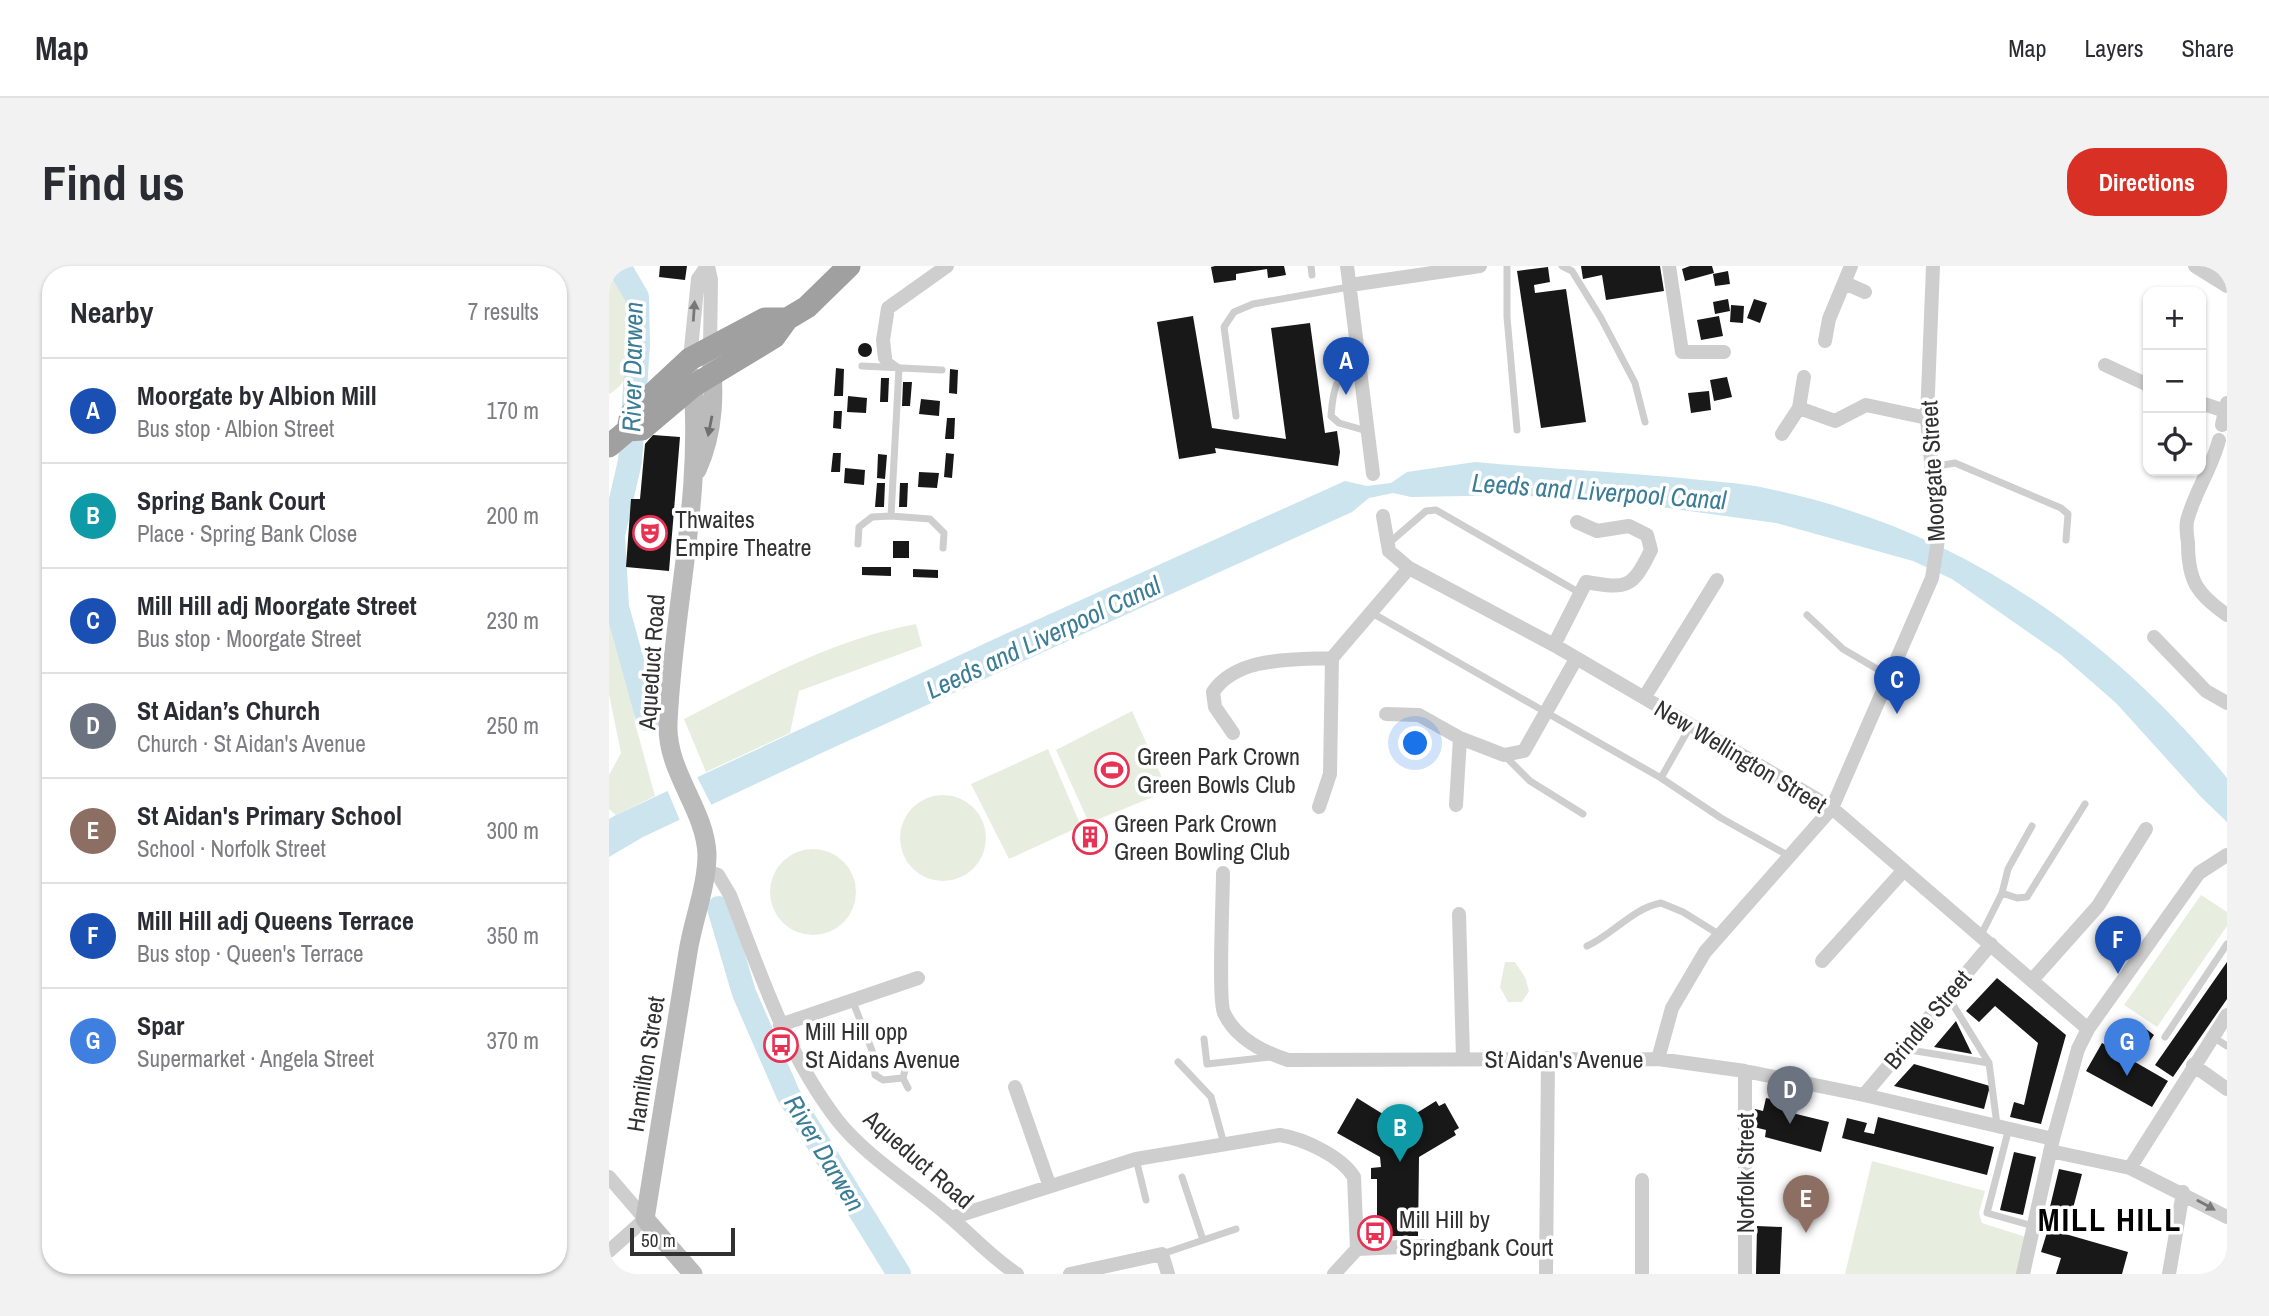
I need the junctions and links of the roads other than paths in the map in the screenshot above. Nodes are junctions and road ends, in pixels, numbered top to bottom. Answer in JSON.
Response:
{"nodes":[{"id":1,"x":707,"y":266,"type":"edge"},
{"id":2,"x":849,"y":266,"type":"edge"},
{"id":3,"x":947,"y":266,"type":"edge"},
{"id":4,"x":1311,"y":266,"type":"edge"},
{"id":5,"x":1347,"y":266,"type":"edge"},
{"id":6,"x":1481,"y":266,"type":"edge"},
{"id":7,"x":1507,"y":266,"type":"edge"},
{"id":8,"x":1562,"y":266,"type":"edge"},
{"id":9,"x":1669,"y":266,"type":"edge"},
{"id":10,"x":1851,"y":266,"type":"edge"},
{"id":11,"x":1933,"y":266,"type":"edge"},
{"id":12,"x":2196,"y":266,"type":"edge"},
{"id":13,"x":1440,"y":269,"type":"edge"},
{"id":14,"x":1312,"y":275,"type":"dead end"},
{"id":15,"x":1845,"y":283,"type":"junction"},
{"id":16,"x":1350,"y":286,"type":"junction"},
{"id":17,"x":2227,"y":286,"type":"edge"},
{"id":18,"x":1865,"y":292,"type":"dead end"},
{"id":19,"x":787,"y":319,"type":"junction"},
{"id":20,"x":1825,"y":341,"type":"dead end"},
{"id":21,"x":1724,"y":352,"type":"dead end"},
{"id":22,"x":700,"y":353,"type":"junction"},
{"id":23,"x":885,"y":358,"type":"joint"},
{"id":24,"x":2105,"y":365,"type":"dead end"},
{"id":25,"x":862,"y":366,"type":"dead end"},
{"id":26,"x":1359,"y":366,"type":"junction"},
{"id":27,"x":899,"y":368,"type":"junction"},
{"id":28,"x":942,"y":370,"type":"dead end"},
{"id":29,"x":1804,"y":377,"type":"dead end"},
{"id":30,"x":703,"y":381,"type":"junction"},
{"id":31,"x":2143,"y":383,"type":"edge"},
{"id":32,"x":2206,"y":407,"type":"edge"},
{"id":33,"x":1799,"y":408,"type":"junction"},
{"id":34,"x":1236,"y":416,"type":"dead end"},
{"id":35,"x":1927,"y":418,"type":"junction"},
{"id":36,"x":2223,"y":420,"type":"edge"},
{"id":37,"x":1645,"y":422,"type":"dead end"},
{"id":38,"x":1517,"y":430,"type":"dead end"},
{"id":39,"x":1368,"y":432,"type":"junction"},
{"id":40,"x":1782,"y":434,"type":"dead end"},
{"id":41,"x":617,"y":437,"type":"edge"},
{"id":42,"x":1931,"y":467,"type":"junction"},
{"id":43,"x":1373,"y":474,"type":"dead end"},
{"id":44,"x":891,"y":516,"type":"junction"},
{"id":45,"x":1383,"y":516,"type":"dead end"},
{"id":46,"x":1577,"y":522,"type":"dead end"},
{"id":47,"x":2066,"y":540,"type":"dead end"},
{"id":48,"x":858,"y":544,"type":"dead end"},
{"id":49,"x":1388,"y":544,"type":"junction"},
{"id":50,"x":943,"y":548,"type":"dead end"},
{"id":51,"x":1409,"y":568,"type":"junction"},
{"id":52,"x":1717,"y":580,"type":"dead end"},
{"id":53,"x":1580,"y":594,"type":"junction"},
{"id":54,"x":1372,"y":613,"type":"junction"},
{"id":55,"x":1807,"y":615,"type":"dead end"},
{"id":56,"x":2227,"y":615,"type":"edge"},
{"id":57,"x":2154,"y":637,"type":"dead end"},
{"id":58,"x":1554,"y":645,"type":"junction"},
{"id":59,"x":1332,"y":659,"type":"junction"},
{"id":60,"x":1576,"y":659,"type":"junction"},
{"id":61,"x":1889,"y":676,"type":"junction"},
{"id":62,"x":1644,"y":698,"type":"junction"},
{"id":63,"x":2227,"y":703,"type":"edge"},
{"id":64,"x":1545,"y":713,"type":"junction"},
{"id":65,"x":1386,"y":714,"type":"dead end"},
{"id":66,"x":1691,"y":725,"type":"junction"},
{"id":67,"x":1233,"y":733,"type":"dead end"},
{"id":68,"x":1460,"y":738,"type":"junction"},
{"id":69,"x":1504,"y":755,"type":"junction"},
{"id":70,"x":1661,"y":778,"type":"junction"},
{"id":71,"x":2085,"y":804,"type":"dead end"},
{"id":72,"x":1456,"y":805,"type":"dead end"},
{"id":73,"x":1319,"y":807,"type":"dead end"},
{"id":74,"x":1832,"y":808,"type":"junction"},
{"id":75,"x":1583,"y":814,"type":"dead end"},
{"id":76,"x":2032,"y":827,"type":"dead end"},
{"id":77,"x":2146,"y":829,"type":"dead end"},
{"id":78,"x":1790,"y":856,"type":"junction"},
{"id":79,"x":2221,"y":858,"type":"edge"},
{"id":80,"x":1904,"y":870,"type":"junction"},
{"id":81,"x":706,"y":871,"type":"junction"},
{"id":82,"x":2227,"y":872,"type":"edge"},
{"id":83,"x":1223,"y":873,"type":"dead end"},
{"id":84,"x":2003,"y":894,"type":"junction"},
{"id":85,"x":1459,"y":914,"type":"dead end"},
{"id":86,"x":1720,"y":935,"type":"junction"},
{"id":87,"x":1986,"y":939,"type":"junction"},
{"id":88,"x":2227,"y":944,"type":"edge"},
{"id":89,"x":1587,"y":946,"type":"dead end"},
{"id":90,"x":1822,"y":961,"type":"dead end"},
{"id":91,"x":918,"y":978,"type":"dead end"},
{"id":92,"x":2032,"y":980,"type":"junction"},
{"id":93,"x":1947,"y":995,"type":"junction"},
{"id":94,"x":852,"y":1002,"type":"junction"},
{"id":95,"x":2227,"y":1014,"type":"edge"},
{"id":96,"x":780,"y":1024,"type":"junction"},
{"id":97,"x":2088,"y":1030,"type":"junction"},
{"id":98,"x":2165,"y":1037,"type":"dead end"},
{"id":99,"x":2212,"y":1037,"type":"junction"},
{"id":100,"x":1204,"y":1039,"type":"dead end"},
{"id":101,"x":2227,"y":1046,"type":"edge"},
{"id":102,"x":1902,"y":1049,"type":"junction"},
{"id":103,"x":1278,"y":1056,"type":"junction"},
{"id":104,"x":1463,"y":1058,"type":"junction"},
{"id":105,"x":1548,"y":1058,"type":"junction"},
{"id":106,"x":1658,"y":1059,"type":"junction"},
{"id":107,"x":1178,"y":1062,"type":"dead end"},
{"id":108,"x":1989,"y":1063,"type":"junction"},
{"id":109,"x":2193,"y":1065,"type":"junction"},
{"id":110,"x":906,"y":1066,"type":"dead end"},
{"id":111,"x":1745,"y":1072,"type":"junction"},
{"id":112,"x":903,"y":1078,"type":"junction"},
{"id":113,"x":1015,"y":1087,"type":"dead end"},
{"id":114,"x":908,"y":1088,"type":"dead end"},
{"id":115,"x":2227,"y":1089,"type":"edge"},
{"id":116,"x":1864,"y":1095,"type":"junction"},
{"id":117,"x":2003,"y":1127,"type":"junction"},
{"id":118,"x":1224,"y":1145,"type":"junction"},
{"id":119,"x":2051,"y":1145,"type":"junction"},
{"id":120,"x":1136,"y":1159,"type":"junction"},
{"id":121,"x":2130,"y":1168,"type":"junction"},
{"id":122,"x":609,"y":1177,"type":"edge"},
{"id":123,"x":1182,"y":1177,"type":"dead end"},
{"id":124,"x":1642,"y":1181,"type":"dead end"},
{"id":125,"x":1049,"y":1184,"type":"junction"},
{"id":126,"x":2183,"y":1192,"type":"junction"},
{"id":127,"x":1146,"y":1200,"type":"dead end"},
{"id":128,"x":2227,"y":1217,"type":"edge"},
{"id":129,"x":951,"y":1218,"type":"junction"},
{"id":130,"x":645,"y":1219,"type":"junction"},
{"id":131,"x":2033,"y":1226,"type":"junction"},
{"id":132,"x":1236,"y":1229,"type":"dead end"},
{"id":133,"x":1203,"y":1240,"type":"junction"},
{"id":134,"x":1424,"y":1246,"type":"dead end"},
{"id":135,"x":1357,"y":1249,"type":"junction"},
{"id":136,"x":609,"y":1251,"type":"edge"},
{"id":137,"x":1162,"y":1254,"type":"junction"},
{"id":138,"x":994,"y":1268,"type":"edge"},
{"id":139,"x":692,"y":1274,"type":"edge"},
{"id":140,"x":1017,"y":1274,"type":"edge"},
{"id":141,"x":1070,"y":1274,"type":"edge"},
{"id":142,"x":1168,"y":1274,"type":"edge"},
{"id":143,"x":1334,"y":1274,"type":"edge"},
{"id":144,"x":1546,"y":1274,"type":"edge"},
{"id":145,"x":1642,"y":1274,"type":"edge"},
{"id":146,"x":1745,"y":1274,"type":"edge"},
{"id":147,"x":2023,"y":1274,"type":"edge"},
{"id":148,"x":2169,"y":1274,"type":"edge"}],
"edges":[{"from":1,"to":22,"type":"street"},
{"from":22,"to":1,"type":"street","one_way":true},
{"from":2,"to":19,"type":"highway"},
{"from":3,"to":23,"type":"street"},
{"from":4,"to":14,"type":"lane"},
{"from":5,"to":16,"type":"street"},
{"from":6,"to":13,"type":"street"},
{"from":7,"to":38,"type":"lane"},
{"from":8,"to":37,"type":"lane"},
{"from":9,"to":21,"type":"street"},
{"from":10,"to":15,"type":"street"},
{"from":11,"to":35,"type":"street","name":"Moorgate Street"},
{"from":12,"to":17,"type":"street"},
{"from":13,"to":16,"type":"street"},
{"from":15,"to":18,"type":"street"},
{"from":15,"to":20,"type":"street"},
{"from":16,"to":26,"type":"street"},
{"from":16,"to":34,"type":"lane"},
{"from":19,"to":22,"type":"highway"},
{"from":19,"to":30,"type":"highway"},
{"from":22,"to":30,"type":"main road","name":"Aqueduct Road"},
{"from":22,"to":41,"type":"highway"},
{"from":23,"to":27,"type":"lane"},
{"from":24,"to":31,"type":"street"},
{"from":25,"to":27,"type":"lane"},
{"from":26,"to":39,"type":"street"},
{"from":26,"to":39,"type":"lane"},
{"from":27,"to":28,"type":"lane"},
{"from":27,"to":44,"type":"lane"},
{"from":29,"to":33,"type":"street"},
{"from":30,"to":41,"type":"highway"},
{"from":30,"to":81,"type":"main road","name":"Aqueduct Road"},
{"from":32,"to":36,"type":"street"},
{"from":33,"to":35,"type":"street"},
{"from":33,"to":40,"type":"street"},
{"from":35,"to":42,"type":"street","name":"Moorgate Street"},
{"from":36,"to":56,"type":"street"},
{"from":39,"to":43,"type":"street"},
{"from":42,"to":47,"type":"lane"},
{"from":42,"to":61,"type":"street","name":"Moorgate Street"},
{"from":44,"to":48,"type":"lane"},
{"from":44,"to":50,"type":"lane"},
{"from":45,"to":49,"type":"street"},
{"from":46,"to":53,"type":"street"},
{"from":49,"to":51,"type":"street","name":"New Wellington Street"},
{"from":49,"to":53,"type":"lane"},
{"from":51,"to":54,"type":"street"},
{"from":51,"to":58,"type":"street","name":"New Wellington Street"},
{"from":52,"to":62,"type":"street"},
{"from":53,"to":58,"type":"street"},
{"from":54,"to":59,"type":"street"},
{"from":54,"to":64,"type":"lane"},
{"from":55,"to":61,"type":"lane"},
{"from":57,"to":63,"type":"street"},
{"from":58,"to":60,"type":"street","name":"New Wellington Street"},
{"from":59,"to":67,"type":"street"},
{"from":59,"to":73,"type":"street"},
{"from":60,"to":62,"type":"street","name":"New Wellington Street"},
{"from":60,"to":64,"type":"street"},
{"from":61,"to":74,"type":"street","name":"Moorgate Street"},
{"from":62,"to":66,"type":"street","name":"New Wellington Street"},
{"from":64,"to":69,"type":"street"},
{"from":64,"to":70,"type":"lane"},
{"from":65,"to":68,"type":"street"},
{"from":66,"to":70,"type":"lane"},
{"from":66,"to":74,"type":"street","name":"New Wellington Street"},
{"from":68,"to":69,"type":"street"},
{"from":68,"to":72,"type":"street"},
{"from":69,"to":75,"type":"lane"},
{"from":70,"to":78,"type":"lane"},
{"from":71,"to":84,"type":"lane"},
{"from":74,"to":78,"type":"street","name":"Moorgate Street"},
{"from":74,"to":80,"type":"street","name":"New Wellington Street"},
{"from":76,"to":84,"type":"lane"},
{"from":77,"to":92,"type":"street"},
{"from":78,"to":86,"type":"street","name":"Moorgate Street"},
{"from":79,"to":82,"type":"street"},
{"from":79,"to":97,"type":"street"},
{"from":80,"to":87,"type":"street","name":"New Wellington Street"},
{"from":80,"to":90,"type":"street"},
{"from":81,"to":96,"type":"street","name":"Aqueduct Road"},
{"from":81,"to":130,"type":"main road","name":"Hamilton Street"},
{"from":83,"to":103,"type":"street","name":"St Aidan's Avenue"},
{"from":84,"to":87,"type":"lane"},
{"from":85,"to":104,"type":"street"},
{"from":86,"to":89,"type":"lane"},
{"from":86,"to":106,"type":"street","name":"Moorgate Street"},
{"from":87,"to":92,"type":"street","name":"New Wellington Street"},
{"from":87,"to":93,"type":"street","name":"Brindle Street"},
{"from":88,"to":98,"type":"lane"},
{"from":91,"to":94,"type":"street"},
{"from":92,"to":97,"type":"street","name":"New Wellington Street"},
{"from":93,"to":102,"type":"street","name":"Brindle Street"},
{"from":93,"to":108,"type":"lane"},
{"from":94,"to":96,"type":"street"},
{"from":94,"to":112,"type":"lane"},
{"from":95,"to":99,"type":"street"},
{"from":96,"to":129,"type":"street","name":"Aqueduct Road"},
{"from":97,"to":119,"type":"street"},
{"from":99,"to":101,"type":"lane"},
{"from":99,"to":109,"type":"street"},
{"from":100,"to":103,"type":"lane"},
{"from":102,"to":108,"type":"lane"},
{"from":102,"to":116,"type":"street","name":"Brindle Street"},
{"from":103,"to":104,"type":"street","name":"St Aidan's Avenue"},
{"from":104,"to":105,"type":"street","name":"St Aidan's Avenue"},
{"from":105,"to":106,"type":"street","name":"St Aidan's Avenue"},
{"from":105,"to":144,"type":"street"},
{"from":106,"to":111,"type":"street","name":"St Aidan's Avenue"},
{"from":107,"to":118,"type":"lane"},
{"from":108,"to":117,"type":"lane"},
{"from":109,"to":115,"type":"street"},
{"from":109,"to":121,"type":"street"},
{"from":110,"to":112,"type":"lane"},
{"from":111,"to":116,"type":"street","name":"St Aidan's Avenue"},
{"from":111,"to":146,"type":"street","name":"Norfolk Street"},
{"from":112,"to":114,"type":"lane"},
{"from":113,"to":125,"type":"street"},
{"from":116,"to":117,"type":"street","name":"St Aidan's Avenue"},
{"from":117,"to":119,"type":"street","name":"St Aidan's Avenue"},
{"from":117,"to":131,"type":"lane"},
{"from":118,"to":120,"type":"street"},
{"from":118,"to":135,"type":"street"},
{"from":119,"to":121,"type":"street","name":"St Aidan's Avenue"},
{"from":119,"to":131,"type":"street"},
{"from":120,"to":125,"type":"street"},
{"from":120,"to":127,"type":"lane"},
{"from":121,"to":126,"type":"street","name":"St Aidan's Avenue"},
{"from":122,"to":130,"type":"street"},
{"from":123,"to":133,"type":"lane"},
{"from":124,"to":145,"type":"street"},
{"from":125,"to":129,"type":"street"},
{"from":126,"to":128,"type":"street","name":"St Aidan's Avenue","one_way":true},
{"from":126,"to":148,"type":"street"},
{"from":129,"to":138,"type":"street","name":"Aqueduct Road"},
{"from":130,"to":136,"type":"street"},
{"from":130,"to":139,"type":"main road"},
{"from":131,"to":147,"type":"street"},
{"from":132,"to":133,"type":"lane"},
{"from":133,"to":137,"type":"lane"},
{"from":134,"to":135,"type":"street"},
{"from":135,"to":143,"type":"street"},
{"from":137,"to":141,"type":"street"},
{"from":137,"to":142,"type":"street"},
{"from":138,"to":140,"type":"street","name":"Aqueduct Road"}]}
